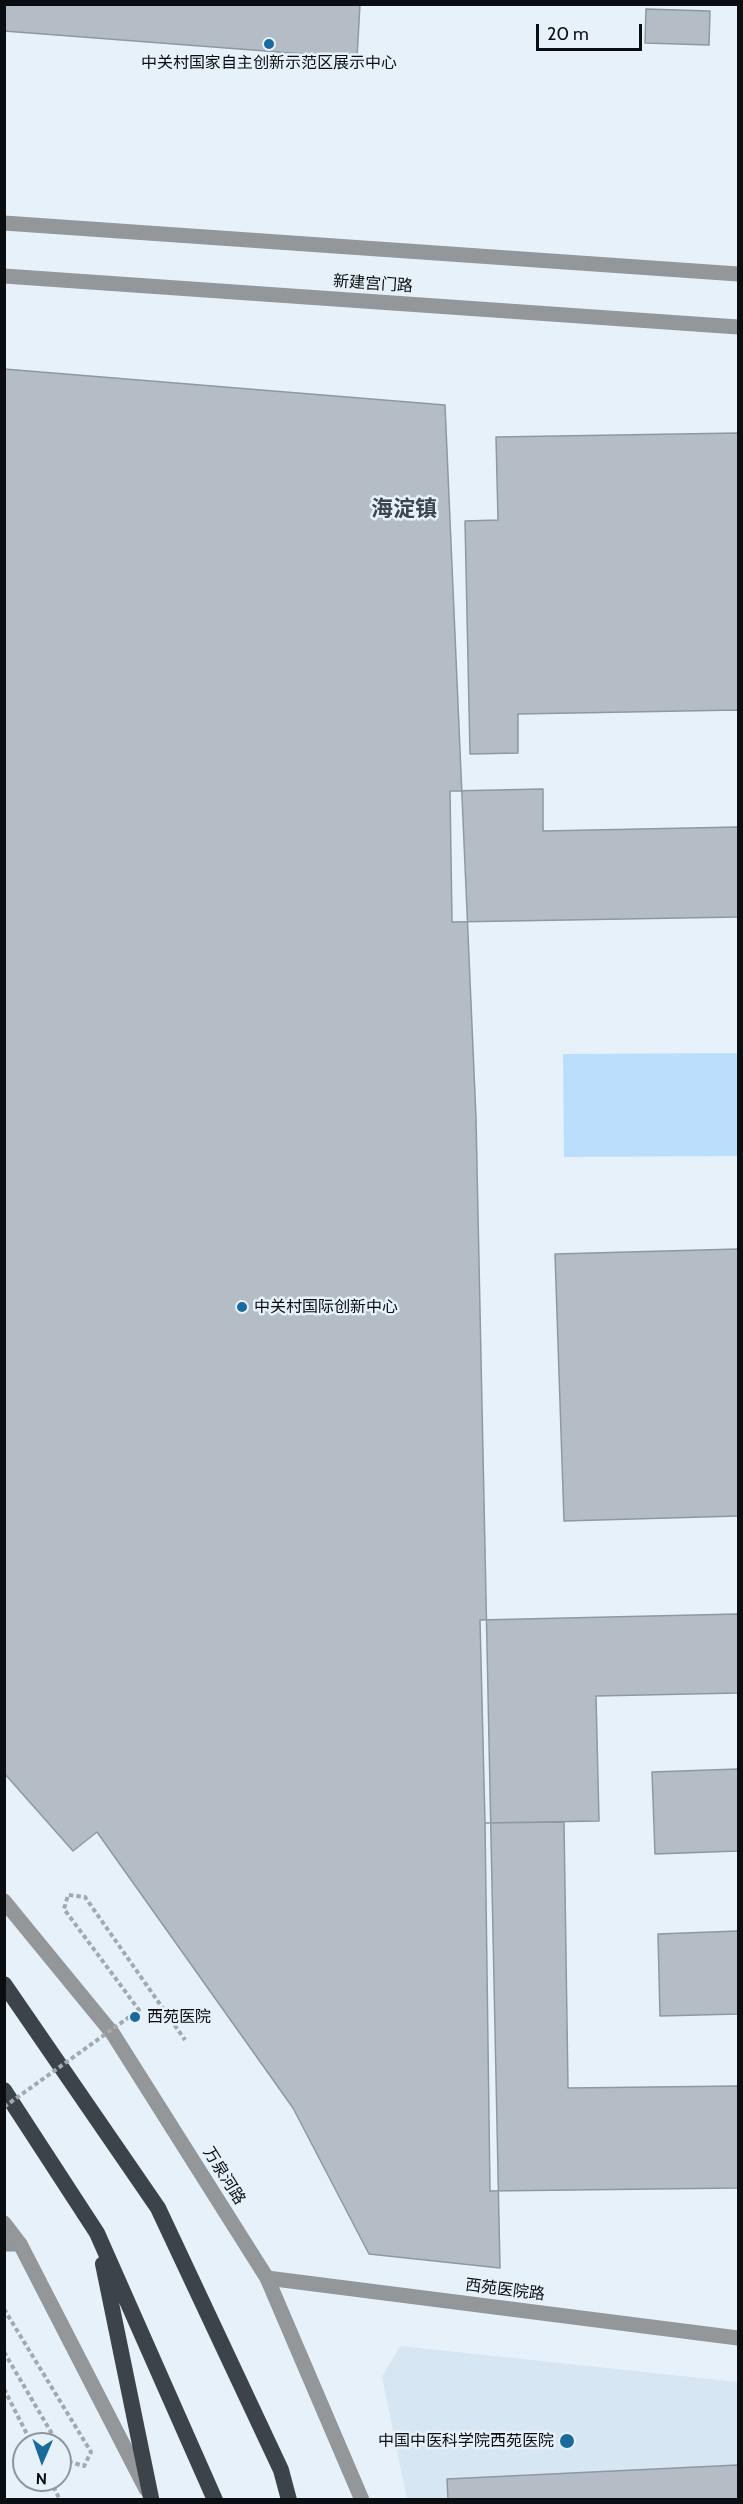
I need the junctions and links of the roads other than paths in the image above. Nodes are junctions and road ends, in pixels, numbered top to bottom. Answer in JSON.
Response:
{"nodes":[{"id":1,"x":4,"y":223,"type":"edge"},
{"id":2,"x":738,"y":274,"type":"edge"},
{"id":3,"x":4,"y":276,"type":"edge"},
{"id":4,"x":738,"y":327,"type":"edge"},
{"id":5,"x":4,"y":1901,"type":"edge"},
{"id":6,"x":4,"y":1984,"type":"edge"},
{"id":7,"x":4,"y":2090,"type":"edge"},
{"id":8,"x":4,"y":2223,"type":"edge"},
{"id":9,"x":97,"y":2233,"type":"junction"},
{"id":10,"x":12,"y":2244,"type":"edge"},
{"id":11,"x":267,"y":2278,"type":"junction"},
{"id":12,"x":738,"y":2338,"type":"edge"},
{"id":13,"x":151,"y":2499,"type":"edge"},
{"id":14,"x":215,"y":2499,"type":"edge"},
{"id":15,"x":289,"y":2499,"type":"edge"},
{"id":16,"x":362,"y":2499,"type":"edge"}],
"edges":[{"from":1,"to":2,"type":"street"},
{"from":3,"to":4,"type":"street","name":"新建宫门路"},
{"from":5,"to":11,"type":"street","name":"万泉河路"},
{"from":6,"to":15,"type":"highway"},
{"from":7,"to":9,"type":"highway"},
{"from":8,"to":10,"type":"street"},
{"from":9,"to":13,"type":"highway"},
{"from":9,"to":14,"type":"highway"},
{"from":10,"to":13,"type":"street"},
{"from":11,"to":12,"type":"street","name":"西苑医院路"},
{"from":11,"to":16,"type":"street","name":"万泉河路"}]}
